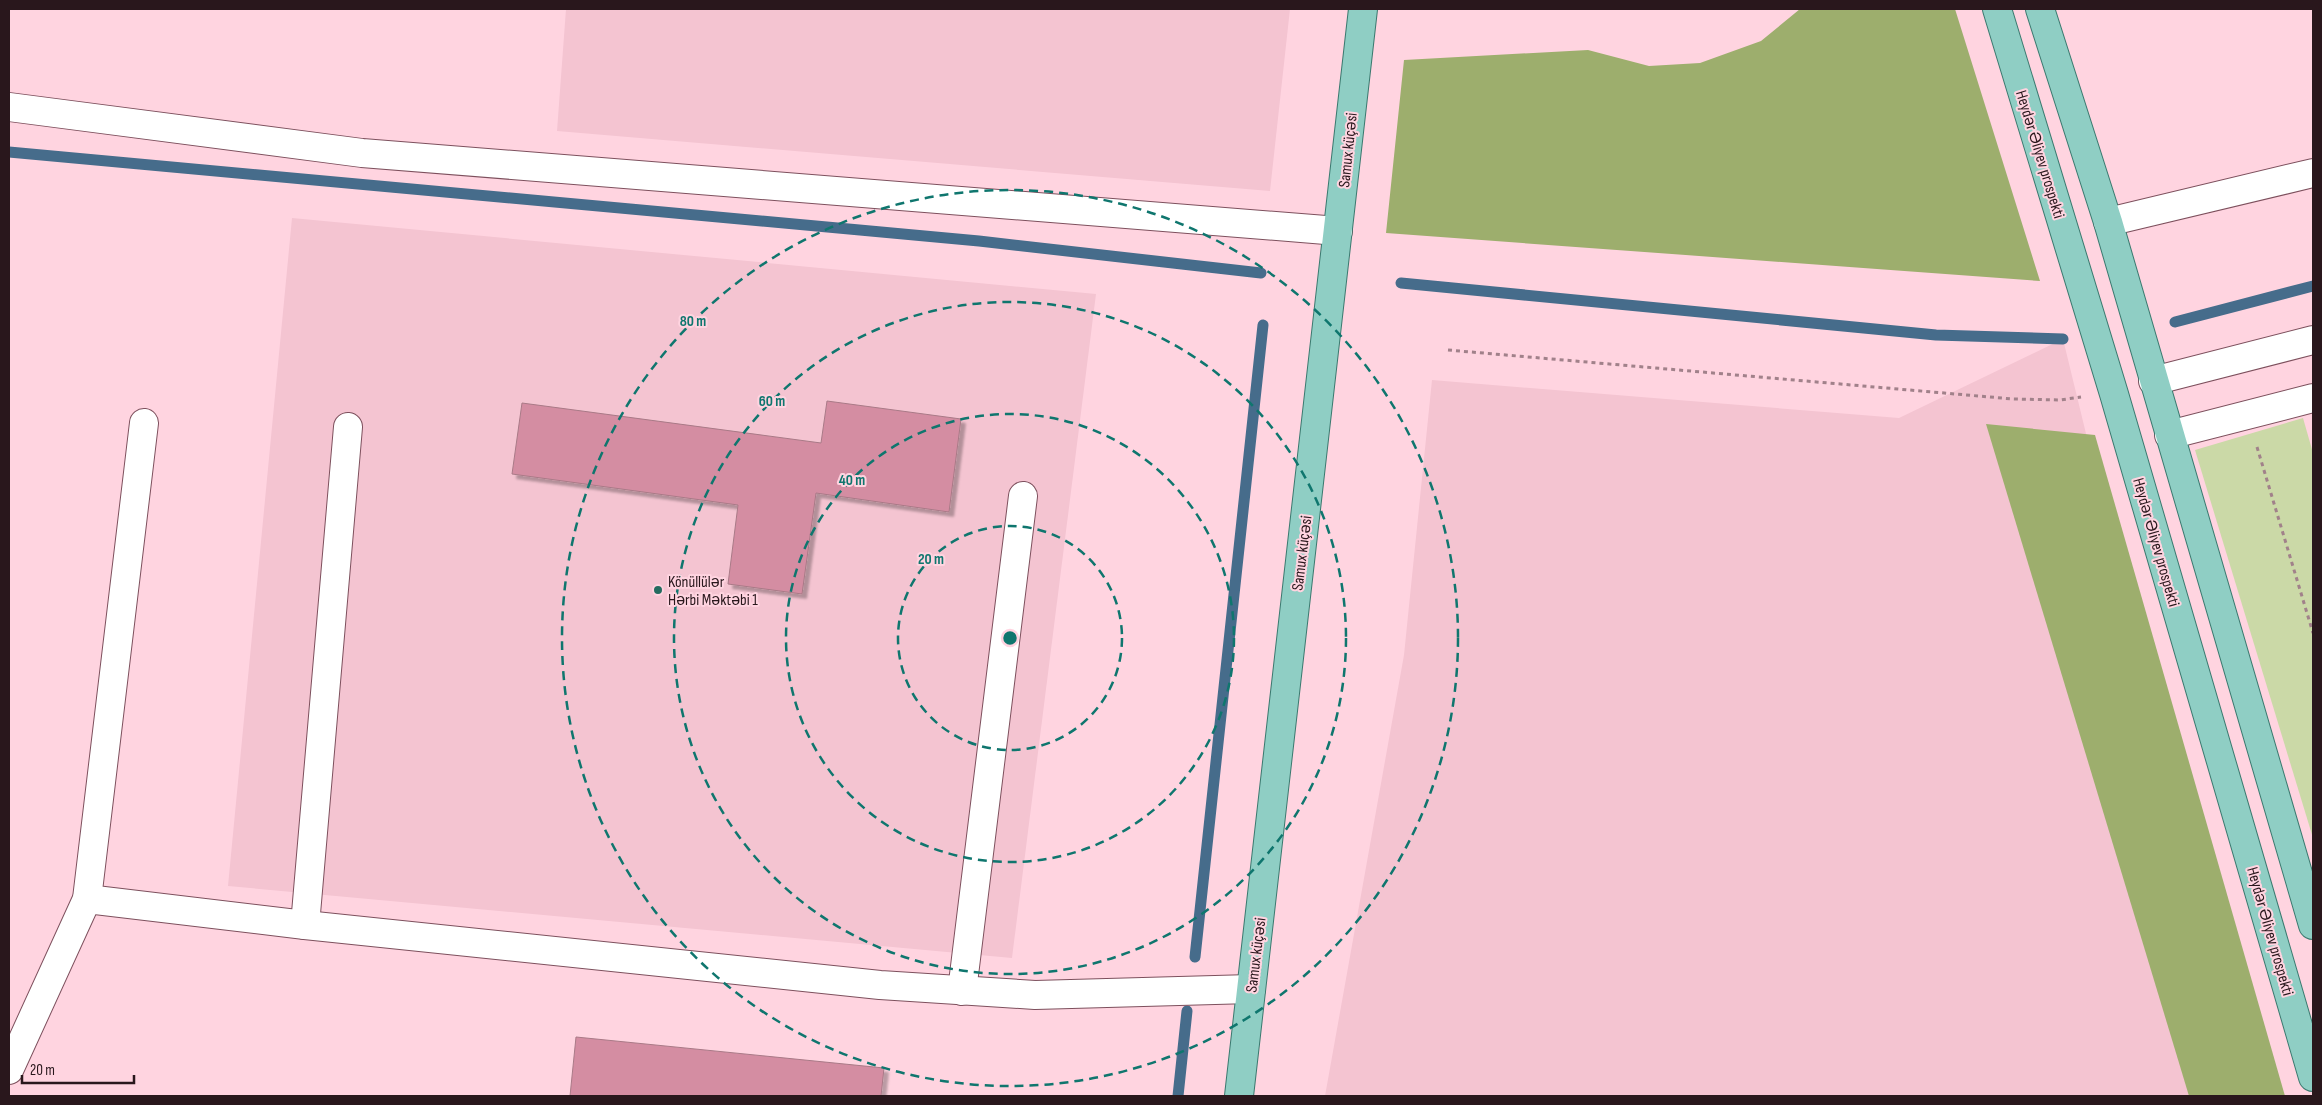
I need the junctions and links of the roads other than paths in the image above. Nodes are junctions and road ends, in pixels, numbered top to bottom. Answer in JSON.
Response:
{"nodes":[{"id":1,"x":1363,"y":9,"type":"edge"},
{"id":2,"x":1997,"y":9,"type":"edge"},
{"id":3,"x":2040,"y":9,"type":"edge"},
{"id":4,"x":9,"y":107,"type":"edge"},
{"id":5,"x":2313,"y":173,"type":"edge"},
{"id":6,"x":2108,"y":222,"type":"junction"},
{"id":7,"x":1338,"y":231,"type":"junction"},
{"id":8,"x":2313,"y":340,"type":"edge"},
{"id":9,"x":2153,"y":381,"type":"junction"},
{"id":10,"x":2313,"y":398,"type":"edge"},
{"id":11,"x":144,"y":422,"type":"dead end"},
{"id":12,"x":348,"y":427,"type":"dead end"},
{"id":13,"x":2169,"y":436,"type":"junction"},
{"id":14,"x":1023,"y":496,"type":"dead end"},
{"id":15,"x":87,"y":898,"type":"junction"},
{"id":16,"x":304,"y":925,"type":"junction"},
{"id":17,"x":2313,"y":925,"type":"edge"},
{"id":18,"x":1251,"y":989,"type":"junction"},
{"id":19,"x":962,"y":991,"type":"junction"},
{"id":20,"x":9,"y":1070,"type":"edge"},
{"id":21,"x":2313,"y":1077,"type":"edge"},
{"id":22,"x":1239,"y":1096,"type":"edge"}],
"edges":[{"from":1,"to":7,"type":"main road","name":"Samux küçəsi"},
{"from":2,"to":21,"type":"main road","name":"Heydər Əliyev prospekti"},
{"from":3,"to":6,"type":"main road"},
{"from":4,"to":7,"type":"lane"},
{"from":5,"to":6,"type":"lane"},
{"from":6,"to":9,"type":"main road"},
{"from":7,"to":18,"type":"main road","name":"Samux küçəsi"},
{"from":8,"to":9,"type":"lane"},
{"from":9,"to":13,"type":"main road"},
{"from":10,"to":13,"type":"lane"},
{"from":11,"to":15,"type":"lane"},
{"from":12,"to":16,"type":"lane"},
{"from":13,"to":17,"type":"main road"},
{"from":14,"to":19,"type":"lane"},
{"from":15,"to":16,"type":"lane"},
{"from":15,"to":20,"type":"lane"},
{"from":16,"to":19,"type":"lane"},
{"from":18,"to":19,"type":"lane"},
{"from":18,"to":22,"type":"main road","name":"Samux küçəsi"}]}
